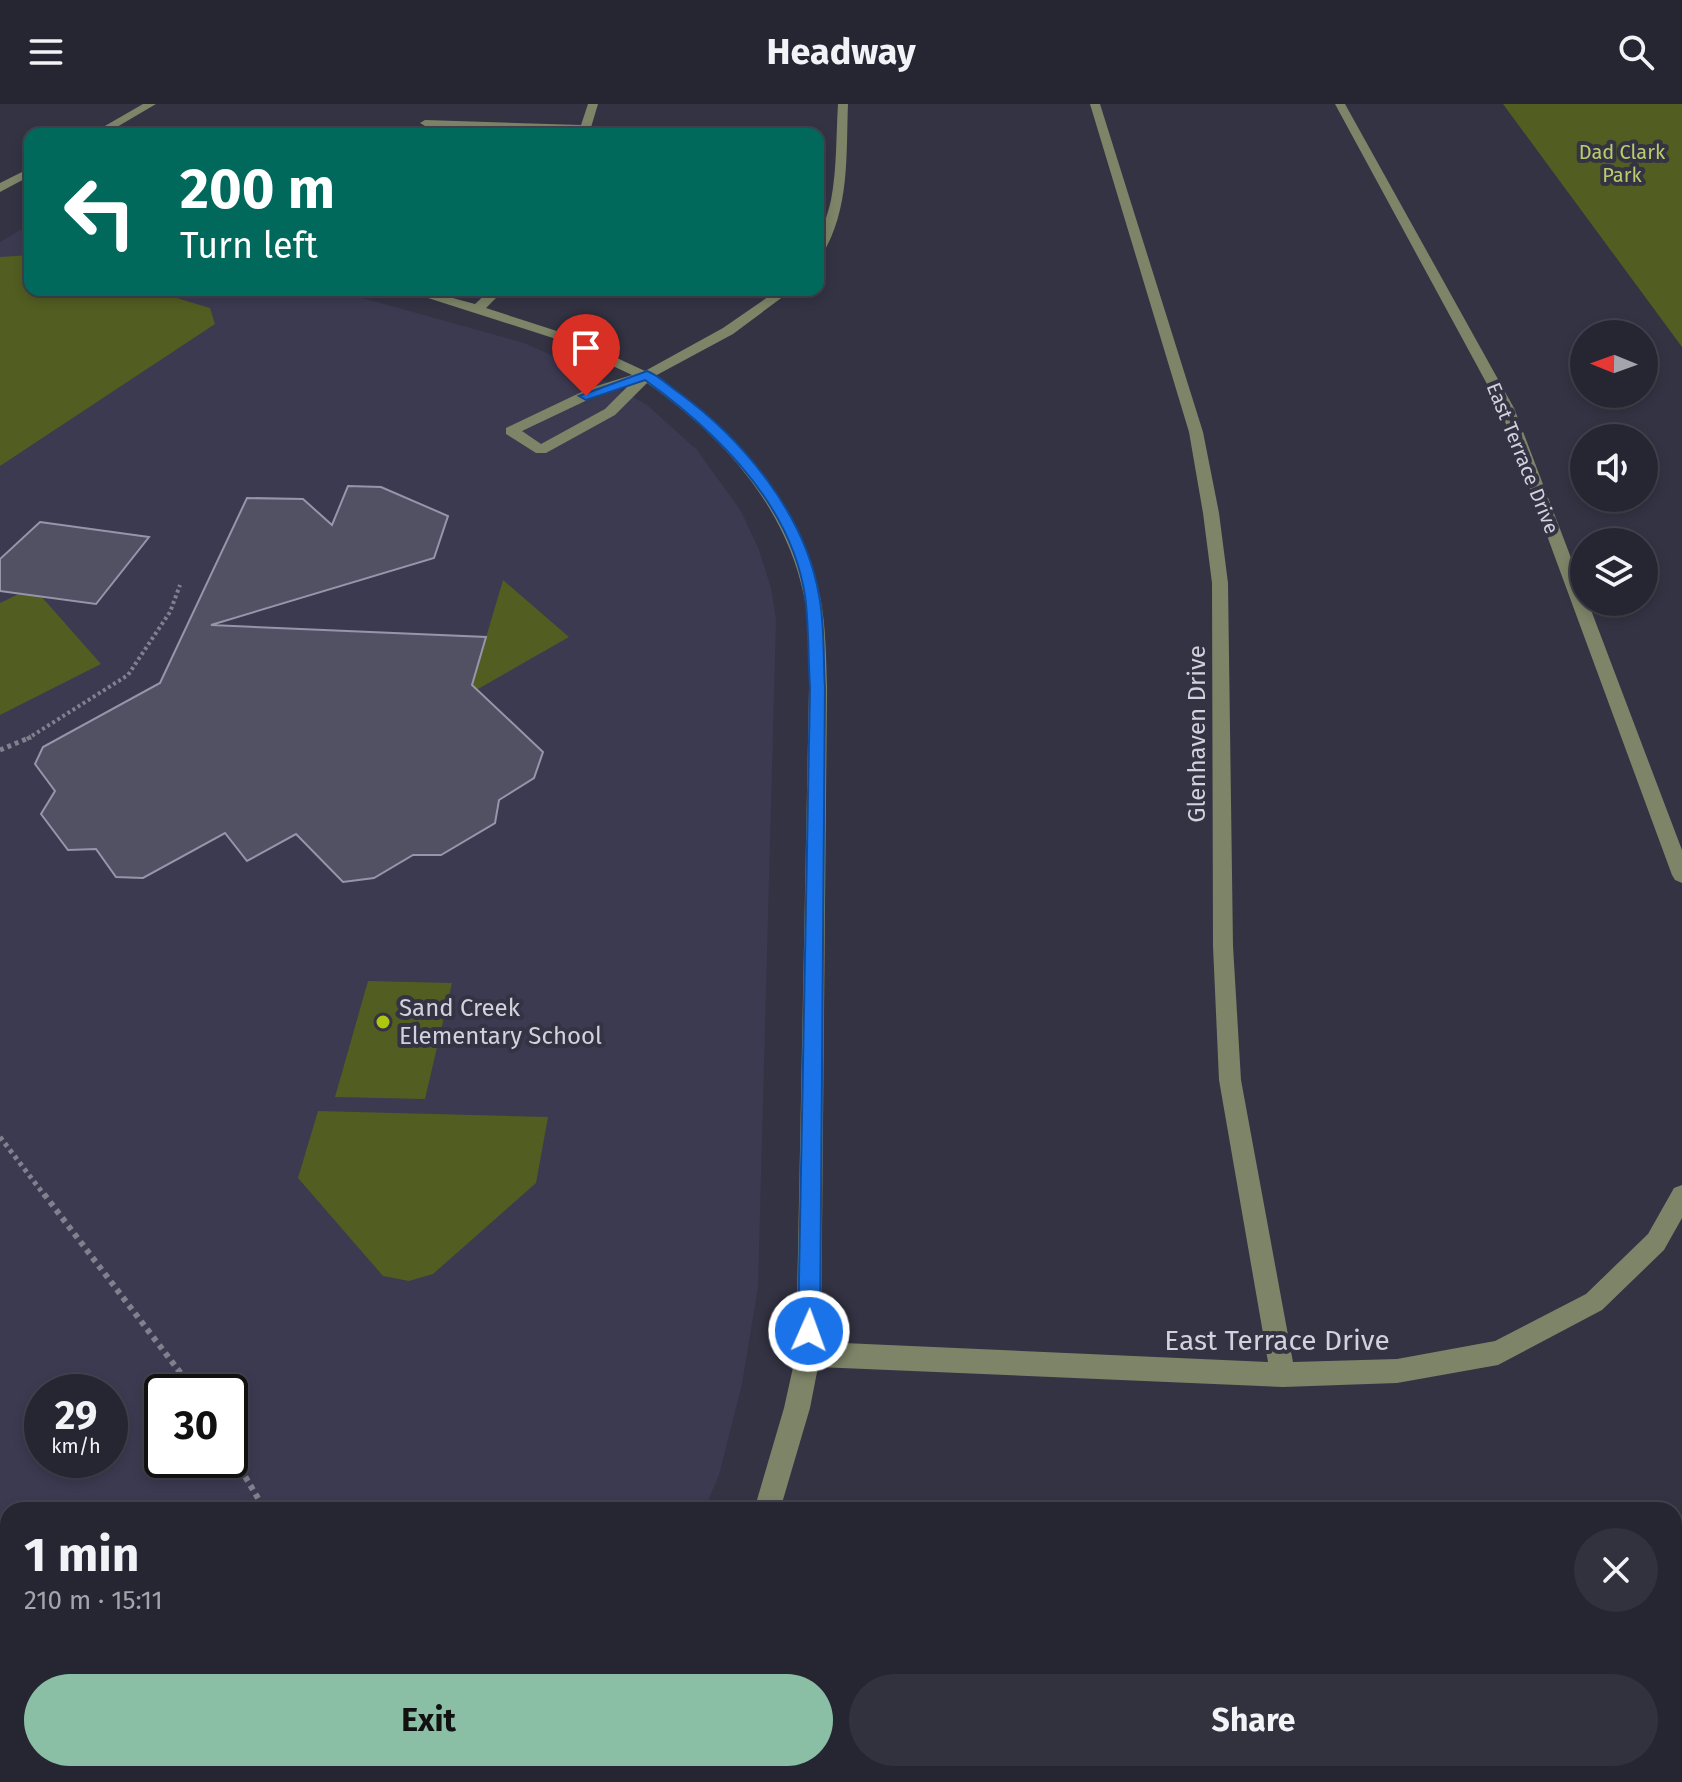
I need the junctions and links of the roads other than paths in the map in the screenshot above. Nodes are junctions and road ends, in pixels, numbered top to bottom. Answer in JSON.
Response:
{"nodes":[{"id":1,"x":151,"y":104,"type":"edge"},
{"id":2,"x":593,"y":104,"type":"edge"},
{"id":3,"x":843,"y":104,"type":"edge"},
{"id":4,"x":1095,"y":104,"type":"edge"},
{"id":5,"x":1340,"y":104,"type":"edge"},
{"id":6,"x":425,"y":123,"type":"dead end"},
{"id":7,"x":108,"y":128,"type":"edge"},
{"id":8,"x":524,"y":128,"type":"edge"},
{"id":9,"x":585,"y":128,"type":"edge"},
{"id":10,"x":24,"y":174,"type":"edge"},
{"id":11,"x":12,"y":181,"type":"junction"},
{"id":12,"x":24,"y":184,"type":"edge"},
{"id":13,"x":0,"y":188,"type":"edge"},
{"id":14,"x":824,"y":240,"type":"edge"},
{"id":15,"x":430,"y":296,"type":"edge"},
{"id":16,"x":491,"y":296,"type":"edge"},
{"id":17,"x":778,"y":296,"type":"edge"},
{"id":18,"x":477,"y":309,"type":"junction"},
{"id":19,"x":647,"y":375,"type":"junction"},
{"id":20,"x":1682,"y":875,"type":"edge"},
{"id":21,"x":1682,"y":1196,"type":"edge"},
{"id":22,"x":808,"y":1354,"type":"junction"},
{"id":23,"x":1283,"y":1375,"type":"junction"},
{"id":24,"x":769,"y":1502,"type":"edge"}],
"edges":[{"from":1,"to":7,"type":"street"},
{"from":2,"to":9,"type":"street"},
{"from":3,"to":14,"type":"street"},
{"from":4,"to":23,"type":"street","name":"Glenhaven Drive"},
{"from":5,"to":20,"type":"street","name":"East Terrace Drive"},
{"from":6,"to":8,"type":"street"},
{"from":10,"to":11,"type":"street"},
{"from":11,"to":12,"type":"street"},
{"from":11,"to":13,"type":"street"},
{"from":15,"to":18,"type":"street"},
{"from":16,"to":18,"type":"street"},
{"from":17,"to":19,"type":"street"},
{"from":18,"to":19,"type":"street"},
{"from":19,"to":19,"type":"street"},
{"from":19,"to":22,"type":"street"},
{"from":21,"to":23,"type":"street","name":"East Terrace Drive"},
{"from":22,"to":23,"type":"street","name":"East Terrace Drive"},
{"from":22,"to":24,"type":"street"}]}
